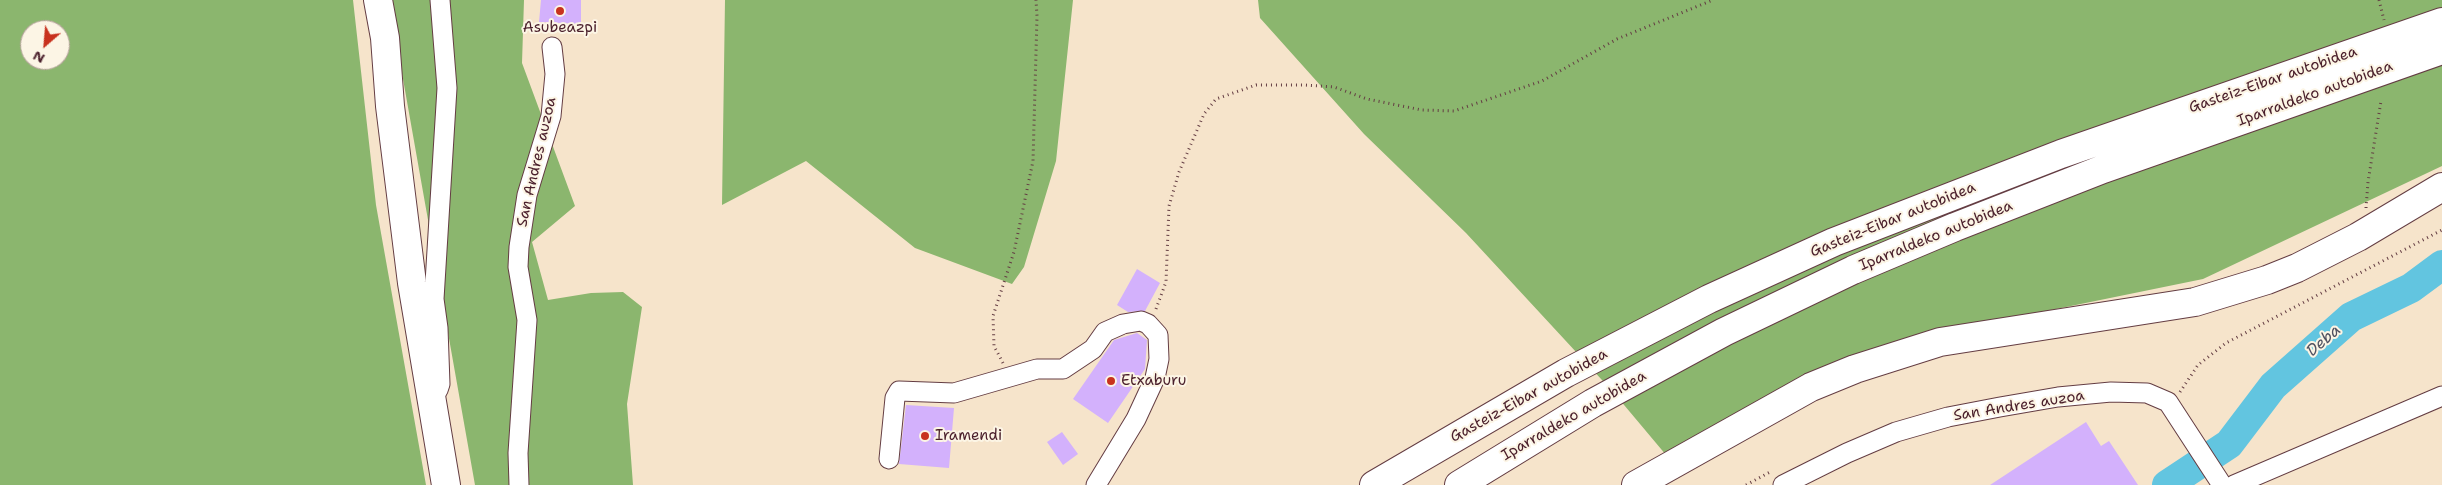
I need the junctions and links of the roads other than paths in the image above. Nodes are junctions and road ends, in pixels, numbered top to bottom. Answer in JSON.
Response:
{"nodes":[{"id":1,"x":378,"y":0,"type":"edge"},
{"id":2,"x":440,"y":0,"type":"edge"},
{"id":3,"x":2442,"y":22,"type":"edge"},
{"id":4,"x":552,"y":47,"type":"dead end"},
{"id":5,"x":2442,"y":50,"type":"edge"},
{"id":6,"x":2442,"y":187,"type":"edge"},
{"id":7,"x":2442,"y":396,"type":"edge"},
{"id":8,"x":432,"y":404,"type":"junction"},
{"id":9,"x":889,"y":459,"type":"dead end"},
{"id":10,"x":1780,"y":476,"type":"edge"},
{"id":11,"x":2219,"y":479,"type":"edge"},
{"id":12,"x":446,"y":485,"type":"edge"},
{"id":13,"x":519,"y":485,"type":"edge"},
{"id":14,"x":1096,"y":485,"type":"edge"},
{"id":15,"x":1374,"y":485,"type":"edge"},
{"id":16,"x":1459,"y":485,"type":"edge"},
{"id":17,"x":1636,"y":485,"type":"edge"},
{"id":18,"x":2234,"y":485,"type":"edge"}],
"edges":[{"from":1,"to":8,"type":"main road"},
{"from":2,"to":8,"type":"street"},
{"from":3,"to":15,"type":"main road","name":"Gasteiz-Eibar autobidea"},
{"from":4,"to":13,"type":"street","name":"San Andres auzoa"},
{"from":5,"to":16,"type":"main road","name":"Iparraldeko autobidea"},
{"from":6,"to":17,"type":"main road"},
{"from":7,"to":18,"type":"street"},
{"from":8,"to":12,"type":"main road"},
{"from":9,"to":14,"type":"street"},
{"from":10,"to":11,"type":"street","name":"San Andres auzoa"}]}
